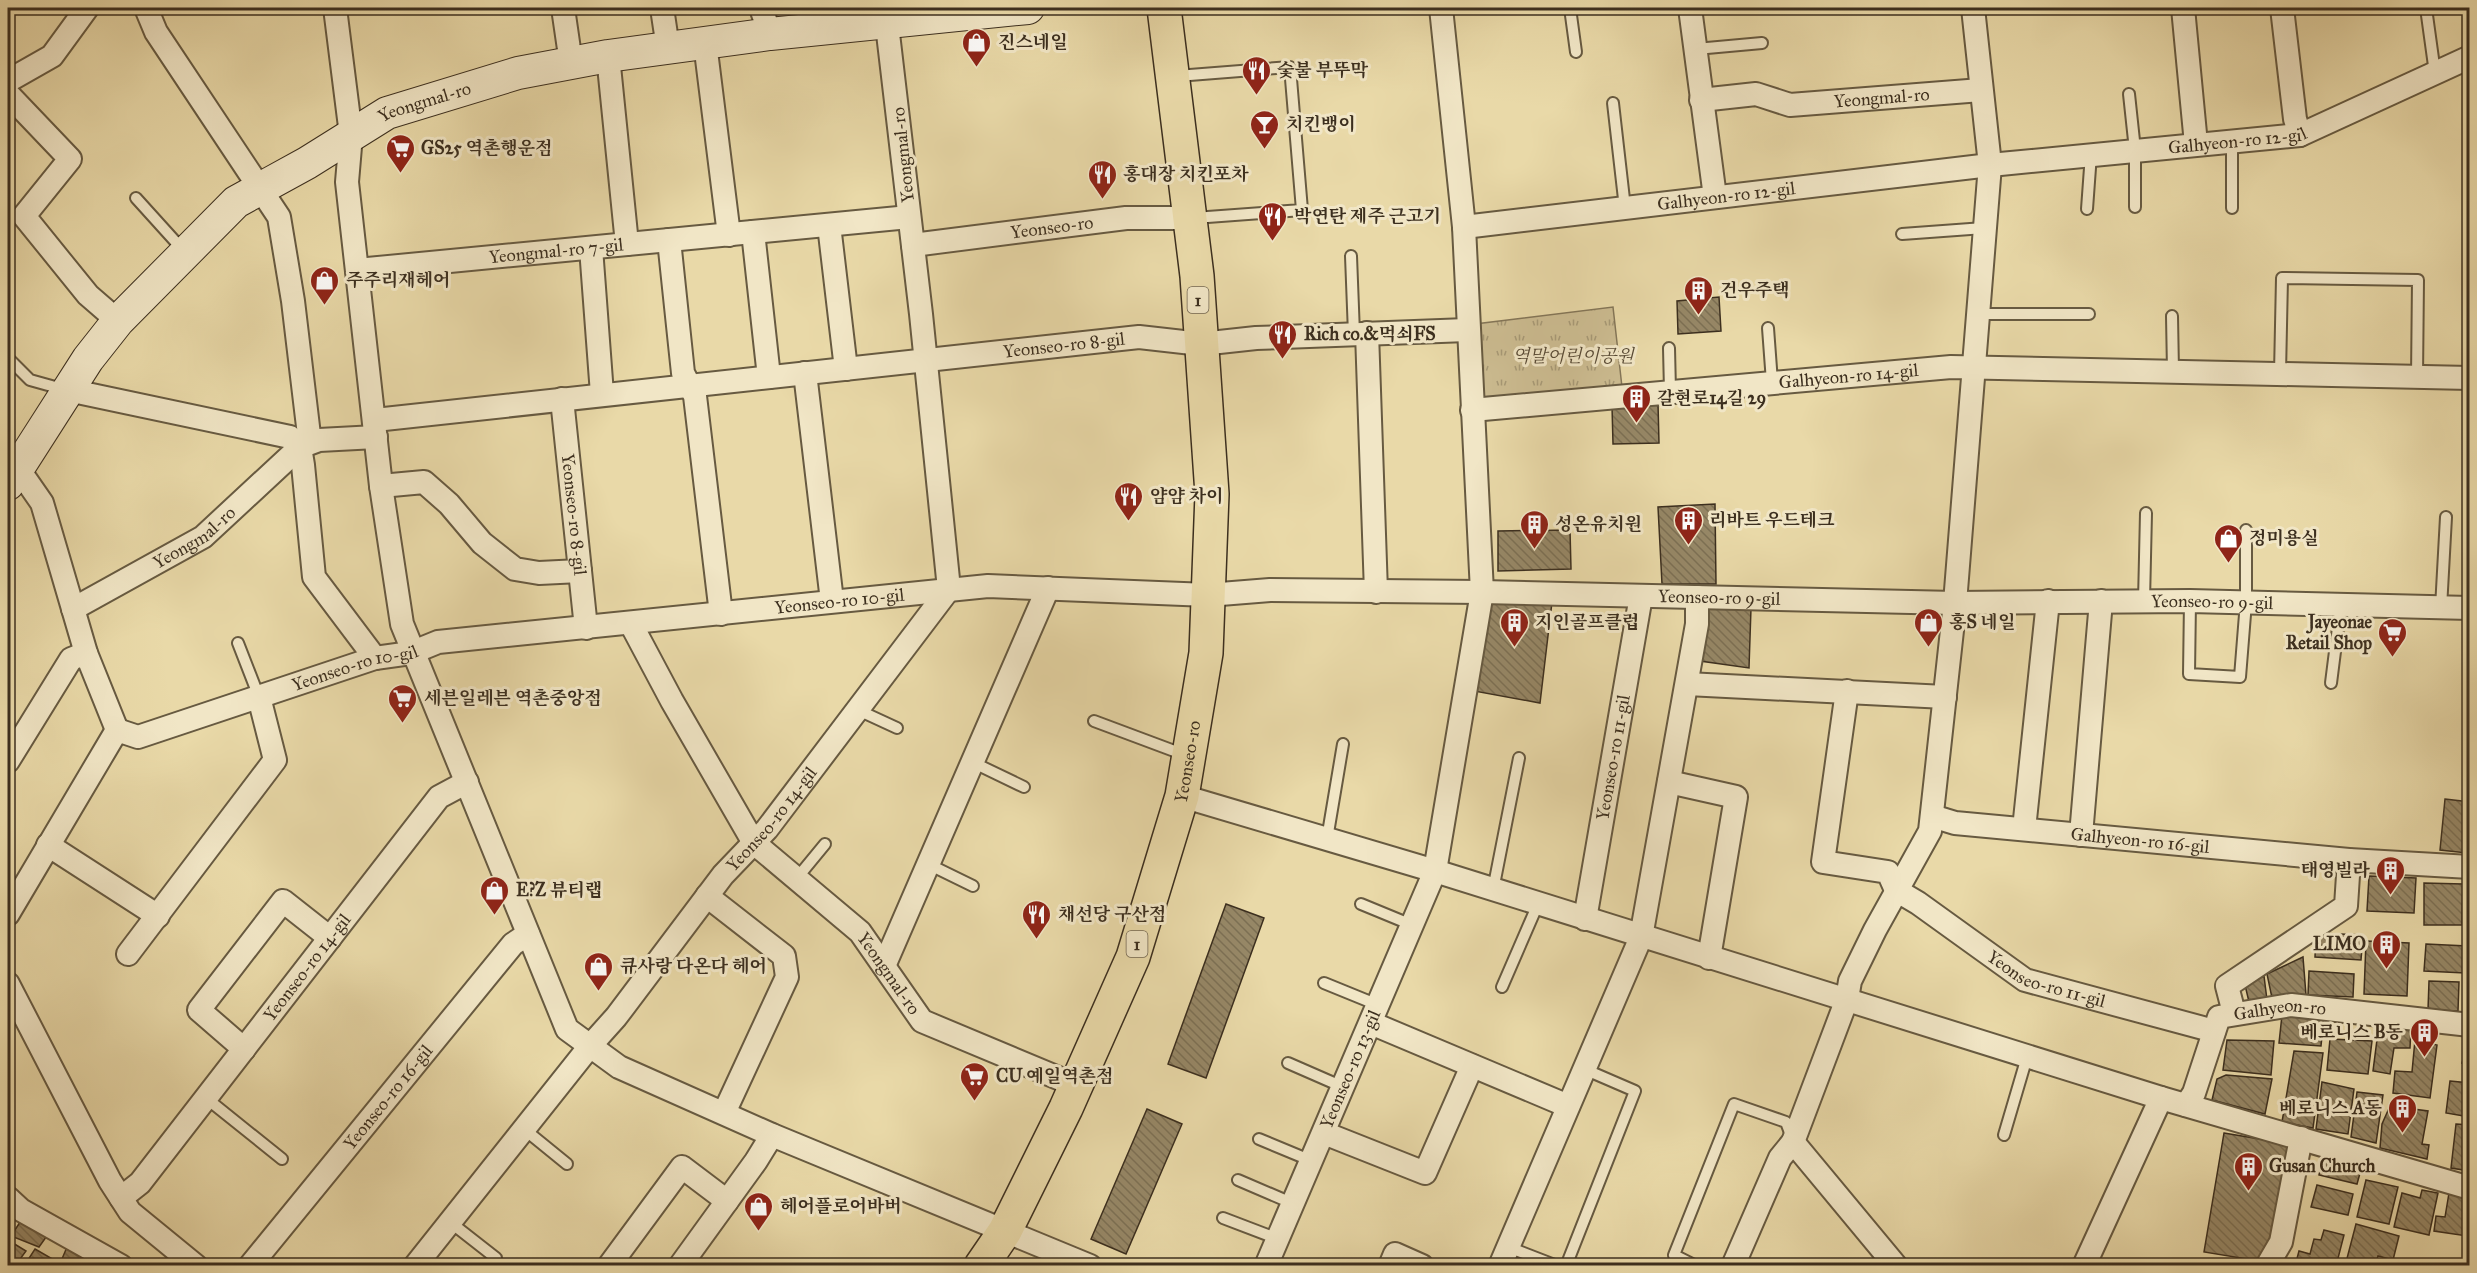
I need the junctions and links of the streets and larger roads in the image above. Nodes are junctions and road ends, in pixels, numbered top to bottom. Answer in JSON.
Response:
{"nodes":[{"id":1,"x":87,"y":8,"type":"edge"},
{"id":2,"x":146,"y":8,"type":"edge"},
{"id":3,"x":335,"y":8,"type":"edge"},
{"id":4,"x":564,"y":8,"type":"edge"},
{"id":5,"x":662,"y":8,"type":"edge"},
{"id":6,"x":1028,"y":8,"type":"edge"},
{"id":7,"x":1164,"y":8,"type":"edge"},
{"id":8,"x":1441,"y":8,"type":"edge"},
{"id":9,"x":1690,"y":8,"type":"edge"},
{"id":10,"x":1973,"y":8,"type":"edge"},
{"id":11,"x":2182,"y":8,"type":"edge"},
{"id":12,"x":2282,"y":8,"type":"edge"},
{"id":13,"x":886,"y":15,"type":"edge"},
{"id":14,"x":765,"y":21,"type":"edge"},
{"id":15,"x":705,"y":43,"type":"junction"},
{"id":16,"x":668,"y":48,"type":"junction"},
{"id":17,"x":608,"y":57,"type":"junction"},
{"id":18,"x":2469,"y":57,"type":"edge"},
{"id":19,"x":571,"y":63,"type":"junction"},
{"id":20,"x":8,"y":81,"type":"edge"},
{"id":21,"x":1981,"y":90,"type":"junction"},
{"id":22,"x":8,"y":94,"type":"edge"},
{"id":23,"x":1701,"y":100,"type":"junction"},
{"id":24,"x":351,"y":135,"type":"junction"},
{"id":25,"x":2300,"y":135,"type":"junction"},
{"id":26,"x":2196,"y":144,"type":"junction"},
{"id":27,"x":1990,"y":165,"type":"junction"},
{"id":28,"x":259,"y":189,"type":"junction"},
{"id":29,"x":1715,"y":197,"type":"junction"},
{"id":30,"x":909,"y":217,"type":"junction"},
{"id":31,"x":1191,"y":218,"type":"junction"},
{"id":32,"x":829,"y":225,"type":"junction"},
{"id":33,"x":1464,"y":227,"type":"junction"},
{"id":34,"x":753,"y":232,"type":"junction"},
{"id":35,"x":729,"y":235,"type":"junction"},
{"id":36,"x":669,"y":240,"type":"junction"},
{"id":37,"x":627,"y":244,"type":"junction"},
{"id":38,"x":913,"y":245,"type":"junction"},
{"id":39,"x":591,"y":248,"type":"junction"},
{"id":40,"x":357,"y":270,"type":"junction"},
{"id":41,"x":118,"y":321,"type":"junction"},
{"id":42,"x":1467,"y":330,"type":"junction"},
{"id":43,"x":1360,"y":334,"type":"junction"},
{"id":44,"x":1201,"y":344,"type":"junction"},
{"id":45,"x":926,"y":360,"type":"junction"},
{"id":46,"x":1976,"y":367,"type":"junction"},
{"id":47,"x":846,"y":369,"type":"junction"},
{"id":48,"x":805,"y":373,"type":"junction"},
{"id":49,"x":769,"y":377,"type":"junction"},
{"id":50,"x":2469,"y":378,"type":"edge"},
{"id":51,"x":689,"y":385,"type":"junction"},
{"id":52,"x":68,"y":390,"type":"junction"},
{"id":53,"x":602,"y":394,"type":"junction"},
{"id":54,"x":562,"y":399,"type":"junction"},
{"id":55,"x":1472,"y":410,"type":"junction"},
{"id":56,"x":375,"y":429,"type":"junction"},
{"id":57,"x":300,"y":447,"type":"junction"},
{"id":58,"x":11,"y":468,"type":"edge"},
{"id":59,"x":381,"y":486,"type":"junction"},
{"id":60,"x":580,"y":571,"type":"junction"},
{"id":61,"x":1048,"y":588,"type":"junction"},
{"id":62,"x":949,"y":589,"type":"junction"},
{"id":63,"x":1376,"y":592,"type":"junction"},
{"id":64,"x":1482,"y":592,"type":"junction"},
{"id":65,"x":1208,"y":595,"type":"junction"},
{"id":66,"x":1641,"y":596,"type":"junction"},
{"id":67,"x":1697,"y":597,"type":"junction"},
{"id":68,"x":832,"y":601,"type":"junction"},
{"id":69,"x":2048,"y":601,"type":"junction"},
{"id":70,"x":2101,"y":601,"type":"junction"},
{"id":71,"x":1955,"y":603,"type":"junction"},
{"id":72,"x":2469,"y":608,"type":"edge"},
{"id":73,"x":73,"y":609,"type":"junction"},
{"id":74,"x":722,"y":614,"type":"junction"},
{"id":75,"x":631,"y":624,"type":"junction"},
{"id":76,"x":586,"y":628,"type":"junction"},
{"id":77,"x":86,"y":653,"type":"junction"},
{"id":78,"x":411,"y":653,"type":"junction"},
{"id":79,"x":375,"y":658,"type":"junction"},
{"id":80,"x":1687,"y":684,"type":"junction"},
{"id":81,"x":1847,"y":691,"type":"junction"},
{"id":82,"x":259,"y":697,"type":"junction"},
{"id":83,"x":1945,"y":697,"type":"junction"},
{"id":84,"x":117,"y":730,"type":"junction"},
{"id":85,"x":8,"y":761,"type":"edge"},
{"id":86,"x":467,"y":782,"type":"junction"},
{"id":87,"x":1669,"y":782,"type":"junction"},
{"id":88,"x":1182,"y":796,"type":"junction"},
{"id":89,"x":1932,"y":816,"type":"junction"},
{"id":90,"x":2024,"y":829,"type":"junction"},
{"id":91,"x":2081,"y":835,"type":"junction"},
{"id":92,"x":754,"y":843,"type":"junction"},
{"id":93,"x":48,"y":845,"type":"junction"},
{"id":94,"x":2349,"y":860,"type":"junction"},
{"id":95,"x":2469,"y":867,"type":"edge"},
{"id":96,"x":1435,"y":871,"type":"junction"},
{"id":97,"x":1896,"y":890,"type":"junction"},
{"id":98,"x":707,"y":896,"type":"junction"},
{"id":99,"x":8,"y":914,"type":"edge"},
{"id":100,"x":158,"y":916,"type":"junction"},
{"id":101,"x":1585,"y":919,"type":"junction"},
{"id":102,"x":528,"y":934,"type":"junction"},
{"id":103,"x":330,"y":938,"type":"junction"},
{"id":104,"x":1641,"y":938,"type":"junction"},
{"id":105,"x":129,"y":954,"type":"dead end"},
{"id":106,"x":1709,"y":958,"type":"junction"},
{"id":107,"x":884,"y":966,"type":"junction"},
{"id":108,"x":8,"y":984,"type":"edge"},
{"id":109,"x":1847,"y":999,"type":"junction"},
{"id":110,"x":2234,"y":1013,"type":"junction"},
{"id":111,"x":1374,"y":1014,"type":"junction"},
{"id":112,"x":2469,"y":1024,"type":"edge"},
{"id":113,"x":2214,"y":1031,"type":"junction"},
{"id":114,"x":590,"y":1046,"type":"junction"},
{"id":115,"x":244,"y":1048,"type":"junction"},
{"id":116,"x":1472,"y":1066,"type":"junction"},
{"id":117,"x":1075,"y":1085,"type":"junction"},
{"id":118,"x":2161,"y":1098,"type":"junction"},
{"id":119,"x":2186,"y":1105,"type":"junction"},
{"id":120,"x":1568,"y":1106,"type":"junction"},
{"id":121,"x":724,"y":1113,"type":"junction"},
{"id":122,"x":1324,"y":1133,"type":"junction"},
{"id":123,"x":772,"y":1135,"type":"junction"},
{"id":124,"x":2301,"y":1138,"type":"junction"},
{"id":125,"x":1793,"y":1142,"type":"junction"},
{"id":126,"x":2469,"y":1188,"type":"edge"},
{"id":127,"x":121,"y":1198,"type":"junction"},
{"id":128,"x":727,"y":1202,"type":"junction"},
{"id":129,"x":12,"y":1211,"type":"edge"},
{"id":130,"x":1005,"y":1231,"type":"junction"},
{"id":131,"x":1504,"y":1256,"type":"edge"},
{"id":132,"x":193,"y":1265,"type":"edge"},
{"id":133,"x":121,"y":1266,"type":"edge"},
{"id":134,"x":250,"y":1266,"type":"edge"},
{"id":135,"x":415,"y":1266,"type":"edge"},
{"id":136,"x":609,"y":1266,"type":"edge"},
{"id":137,"x":680,"y":1266,"type":"edge"},
{"id":138,"x":981,"y":1266,"type":"edge"},
{"id":139,"x":1090,"y":1266,"type":"edge"},
{"id":140,"x":1266,"y":1266,"type":"edge"},
{"id":141,"x":1390,"y":1266,"type":"edge"},
{"id":142,"x":1422,"y":1266,"type":"edge"},
{"id":143,"x":1733,"y":1266,"type":"edge"},
{"id":144,"x":1896,"y":1266,"type":"edge"},
{"id":145,"x":2084,"y":1266,"type":"edge"},
{"id":146,"x":2267,"y":1266,"type":"edge"}],
"edges":[{"from":1,"to":20,"type":"street"},
{"from":2,"to":28,"type":"street"},
{"from":3,"to":24,"type":"street"},
{"from":4,"to":19,"type":"street"},
{"from":5,"to":16,"type":"street"},
{"from":6,"to":13,"type":"street","name":"Yeongmal-ro"},
{"from":7,"to":31,"type":"main road","name":"Yeonseo-ro","number":"1"},
{"from":8,"to":33,"type":"street"},
{"from":9,"to":23,"type":"street"},
{"from":10,"to":21,"type":"street"},
{"from":11,"to":26,"type":"street"},
{"from":12,"to":25,"type":"street"},
{"from":13,"to":14,"type":"street","name":"Yeongmal-ro"},
{"from":13,"to":30,"type":"street","name":"Yeongmal-ro"},
{"from":14,"to":15,"type":"street","name":"Yeongmal-ro"},
{"from":15,"to":16,"type":"street","name":"Yeongmal-ro"},
{"from":15,"to":35,"type":"street"},
{"from":16,"to":17,"type":"street","name":"Yeongmal-ro"},
{"from":17,"to":19,"type":"street","name":"Yeongmal-ro"},
{"from":17,"to":37,"type":"street"},
{"from":18,"to":25,"type":"street","name":"Galhyeon-ro 12-gil"},
{"from":19,"to":24,"type":"street","name":"Yeongmal-ro"},
{"from":21,"to":23,"type":"street","name":"Yeongmal-ro"},
{"from":21,"to":27,"type":"street"},
{"from":22,"to":41,"type":"street"},
{"from":23,"to":29,"type":"street"},
{"from":24,"to":28,"type":"street","name":"Yeongmal-ro"},
{"from":24,"to":40,"type":"street"},
{"from":25,"to":26,"type":"street","name":"Galhyeon-ro 12-gil"},
{"from":26,"to":27,"type":"street","name":"Galhyeon-ro 12-gil"},
{"from":27,"to":29,"type":"street","name":"Galhyeon-ro 12-gil"},
{"from":27,"to":46,"type":"street"},
{"from":28,"to":41,"type":"street","name":"Yeongmal-ro"},
{"from":28,"to":57,"type":"street"},
{"from":29,"to":33,"type":"street","name":"Galhyeon-ro 12-gil"},
{"from":30,"to":32,"type":"street","name":"Yeongmal-ro"},
{"from":30,"to":38,"type":"street","name":"Yeongmal-ro"},
{"from":31,"to":38,"type":"street","name":"Yeonseo-ro"},
{"from":31,"to":44,"type":"main road","name":"Yeonseo-ro","number":"1"},
{"from":32,"to":34,"type":"street","name":"Yeongmal-ro"},
{"from":32,"to":47,"type":"street"},
{"from":33,"to":42,"type":"street"},
{"from":34,"to":35,"type":"street","name":"Yeongmal-ro 7-gil"},
{"from":34,"to":49,"type":"street"},
{"from":35,"to":36,"type":"street","name":"Yeongmal-ro 7-gil"},
{"from":36,"to":37,"type":"street","name":"Yeongmal-ro 7-gil"},
{"from":36,"to":51,"type":"street"},
{"from":37,"to":39,"type":"street","name":"Yeongmal-ro 7-gil"},
{"from":38,"to":45,"type":"street","name":"Yeongmal-ro"},
{"from":39,"to":40,"type":"street","name":"Yeongmal-ro 7-gil"},
{"from":39,"to":53,"type":"street"},
{"from":40,"to":56,"type":"street"},
{"from":41,"to":52,"type":"street","name":"Yeongmal-ro"},
{"from":42,"to":43,"type":"street","name":"Yeonseo-ro 8-gil"},
{"from":42,"to":55,"type":"street"},
{"from":43,"to":44,"type":"street","name":"Yeonseo-ro 8-gil"},
{"from":43,"to":63,"type":"street"},
{"from":44,"to":45,"type":"street","name":"Yeonseo-ro 8-gil"},
{"from":44,"to":65,"type":"main road","name":"Yeonseo-ro","number":"1"},
{"from":45,"to":47,"type":"street","name":"Yeonseo-ro 8-gil"},
{"from":45,"to":62,"type":"street"},
{"from":46,"to":50,"type":"street","name":"Galhyeon-ro 14-gil"},
{"from":46,"to":55,"type":"street","name":"Galhyeon-ro 14-gil"},
{"from":46,"to":71,"type":"street"},
{"from":47,"to":48,"type":"street","name":"Yeonseo-ro 8-gil"},
{"from":48,"to":49,"type":"street","name":"Yeonseo-ro 8-gil"},
{"from":48,"to":68,"type":"street"},
{"from":49,"to":51,"type":"street","name":"Yeonseo-ro 8-gil"},
{"from":51,"to":53,"type":"street","name":"Yeonseo-ro 8-gil"},
{"from":51,"to":74,"type":"street"},
{"from":52,"to":57,"type":"street"},
{"from":52,"to":58,"type":"street","name":"Yeongmal-ro"},
{"from":53,"to":54,"type":"street","name":"Yeonseo-ro 8-gil"},
{"from":54,"to":56,"type":"street","name":"Yeonseo-ro 8-gil"},
{"from":54,"to":60,"type":"street","name":"Yeonseo-ro 8-gil"},
{"from":55,"to":64,"type":"street"},
{"from":56,"to":57,"type":"street","name":"Yeongmal-ro"},
{"from":56,"to":59,"type":"street"},
{"from":57,"to":73,"type":"street","name":"Yeongmal-ro"},
{"from":57,"to":79,"type":"street"},
{"from":58,"to":73,"type":"street","name":"Yeongmal-ro"},
{"from":59,"to":60,"type":"street"},
{"from":59,"to":78,"type":"street"},
{"from":60,"to":76,"type":"street","name":"Yeonseo-ro 8-gil"},
{"from":61,"to":62,"type":"street","name":"Yeonseo-ro 10-gil"},
{"from":61,"to":65,"type":"street","name":"Yeonseo-ro 10-gil"},
{"from":61,"to":107,"type":"street"},
{"from":62,"to":68,"type":"street","name":"Yeonseo-ro 10-gil"},
{"from":62,"to":92,"type":"street","name":"Yeonseo-ro 14-gil"},
{"from":63,"to":64,"type":"street","name":"Yeonseo-ro 9-gil"},
{"from":63,"to":65,"type":"street","name":"Yeonseo-ro 9-gil"},
{"from":64,"to":66,"type":"street","name":"Yeonseo-ro 9-gil"},
{"from":64,"to":96,"type":"street"},
{"from":65,"to":88,"type":"main road","name":"Yeonseo-ro","number":"1"},
{"from":66,"to":67,"type":"street","name":"Yeonseo-ro 9-gil"},
{"from":66,"to":101,"type":"street","name":"Yeonseo-ro 11-gil"},
{"from":67,"to":71,"type":"street","name":"Yeonseo-ro 9-gil"},
{"from":67,"to":80,"type":"street"},
{"from":68,"to":74,"type":"street","name":"Yeonseo-ro 10-gil"},
{"from":69,"to":70,"type":"street","name":"Yeonseo-ro 9-gil"},
{"from":69,"to":71,"type":"street","name":"Yeonseo-ro 9-gil"},
{"from":69,"to":90,"type":"street"},
{"from":70,"to":72,"type":"street","name":"Yeonseo-ro 9-gil"},
{"from":70,"to":91,"type":"street"},
{"from":71,"to":83,"type":"street"},
{"from":73,"to":77,"type":"street","name":"Yeongmal-ro"},
{"from":74,"to":75,"type":"street","name":"Yeonseo-ro 10-gil"},
{"from":75,"to":76,"type":"street","name":"Yeonseo-ro 10-gil"},
{"from":75,"to":92,"type":"street"},
{"from":76,"to":78,"type":"street","name":"Yeonseo-ro 10-gil"},
{"from":77,"to":84,"type":"street","name":"Yeongmal-ro"},
{"from":77,"to":85,"type":"street"},
{"from":78,"to":79,"type":"street","name":"Yeonseo-ro 10-gil"},
{"from":78,"to":86,"type":"street"},
{"from":79,"to":82,"type":"street","name":"Yeonseo-ro 10-gil"},
{"from":80,"to":81,"type":"street"},
{"from":80,"to":87,"type":"street"},
{"from":81,"to":83,"type":"street"},
{"from":81,"to":97,"type":"street","name":"Yeonseo-ro 11-gil"},
{"from":82,"to":84,"type":"street","name":"Yeonseo-ro 10-gil"},
{"from":82,"to":100,"type":"street"},
{"from":83,"to":89,"type":"street"},
{"from":84,"to":93,"type":"street"},
{"from":86,"to":102,"type":"street"},
{"from":86,"to":103,"type":"street","name":"Yeonseo-ro 14-gil"},
{"from":87,"to":104,"type":"street"},
{"from":87,"to":106,"type":"street"},
{"from":88,"to":96,"type":"street"},
{"from":88,"to":117,"type":"main road","name":"Yeonseo-ro","number":"1"},
{"from":89,"to":90,"type":"street","name":"Galhyeon-ro 16-gil"},
{"from":89,"to":97,"type":"street"},
{"from":90,"to":91,"type":"street","name":"Galhyeon-ro 16-gil"},
{"from":91,"to":94,"type":"street","name":"Galhyeon-ro 16-gil"},
{"from":92,"to":98,"type":"street","name":"Yeonseo-ro 14-gil"},
{"from":92,"to":107,"type":"street","name":"Yeongmal-ro"},
{"from":93,"to":99,"type":"street"},
{"from":93,"to":100,"type":"street"},
{"from":94,"to":95,"type":"street","name":"Galhyeon-ro 16-gil"},
{"from":94,"to":110,"type":"street"},
{"from":96,"to":101,"type":"street"},
{"from":96,"to":111,"type":"street","name":"Yeonseo-ro 13-gil"},
{"from":97,"to":109,"type":"street"},
{"from":97,"to":113,"type":"street","name":"Yeonseo-ro 11-gil"},
{"from":98,"to":114,"type":"street","name":"Yeonseo-ro 14-gil"},
{"from":98,"to":121,"type":"street"},
{"from":100,"to":105,"type":"street"},
{"from":101,"to":104,"type":"street"},
{"from":102,"to":114,"type":"street"},
{"from":102,"to":134,"type":"street","name":"Yeonseo-ro 16-gil"},
{"from":103,"to":115,"type":"street","name":"Yeonseo-ro 14-gil"},
{"from":103,"to":115,"type":"street"},
{"from":104,"to":106,"type":"street"},
{"from":104,"to":120,"type":"street"},
{"from":106,"to":109,"type":"street"},
{"from":107,"to":117,"type":"street","name":"Yeongmal-ro"},
{"from":108,"to":127,"type":"street"},
{"from":109,"to":118,"type":"street"},
{"from":109,"to":125,"type":"street"},
{"from":110,"to":112,"type":"street","name":"Galhyeon-ro"},
{"from":110,"to":113,"type":"street","name":"Galhyeon-ro"},
{"from":111,"to":116,"type":"street"},
{"from":111,"to":122,"type":"street","name":"Yeonseo-ro 13-gil"},
{"from":113,"to":119,"type":"street","name":"Galhyeon-ro"},
{"from":114,"to":121,"type":"street"},
{"from":114,"to":135,"type":"street"},
{"from":115,"to":127,"type":"street","name":"Yeonseo-ro 14-gil"},
{"from":116,"to":120,"type":"street"},
{"from":116,"to":122,"type":"street"},
{"from":117,"to":130,"type":"main road","name":"Yeonseo-ro","number":"1"},
{"from":118,"to":119,"type":"street"},
{"from":118,"to":145,"type":"street"},
{"from":119,"to":124,"type":"street"},
{"from":120,"to":131,"type":"street"},
{"from":121,"to":123,"type":"street"},
{"from":122,"to":140,"type":"street","name":"Yeonseo-ro 13-gil"},
{"from":123,"to":128,"type":"street"},
{"from":123,"to":130,"type":"street"},
{"from":124,"to":126,"type":"street"},
{"from":124,"to":146,"type":"street"},
{"from":125,"to":143,"type":"street"},
{"from":125,"to":144,"type":"street"},
{"from":127,"to":132,"type":"street"},
{"from":128,"to":136,"type":"street"},
{"from":128,"to":137,"type":"street"},
{"from":129,"to":133,"type":"street"},
{"from":130,"to":138,"type":"main road","name":"Yeonseo-ro","number":"1"},
{"from":130,"to":139,"type":"street"},
{"from":141,"to":142,"type":"street"}]}
